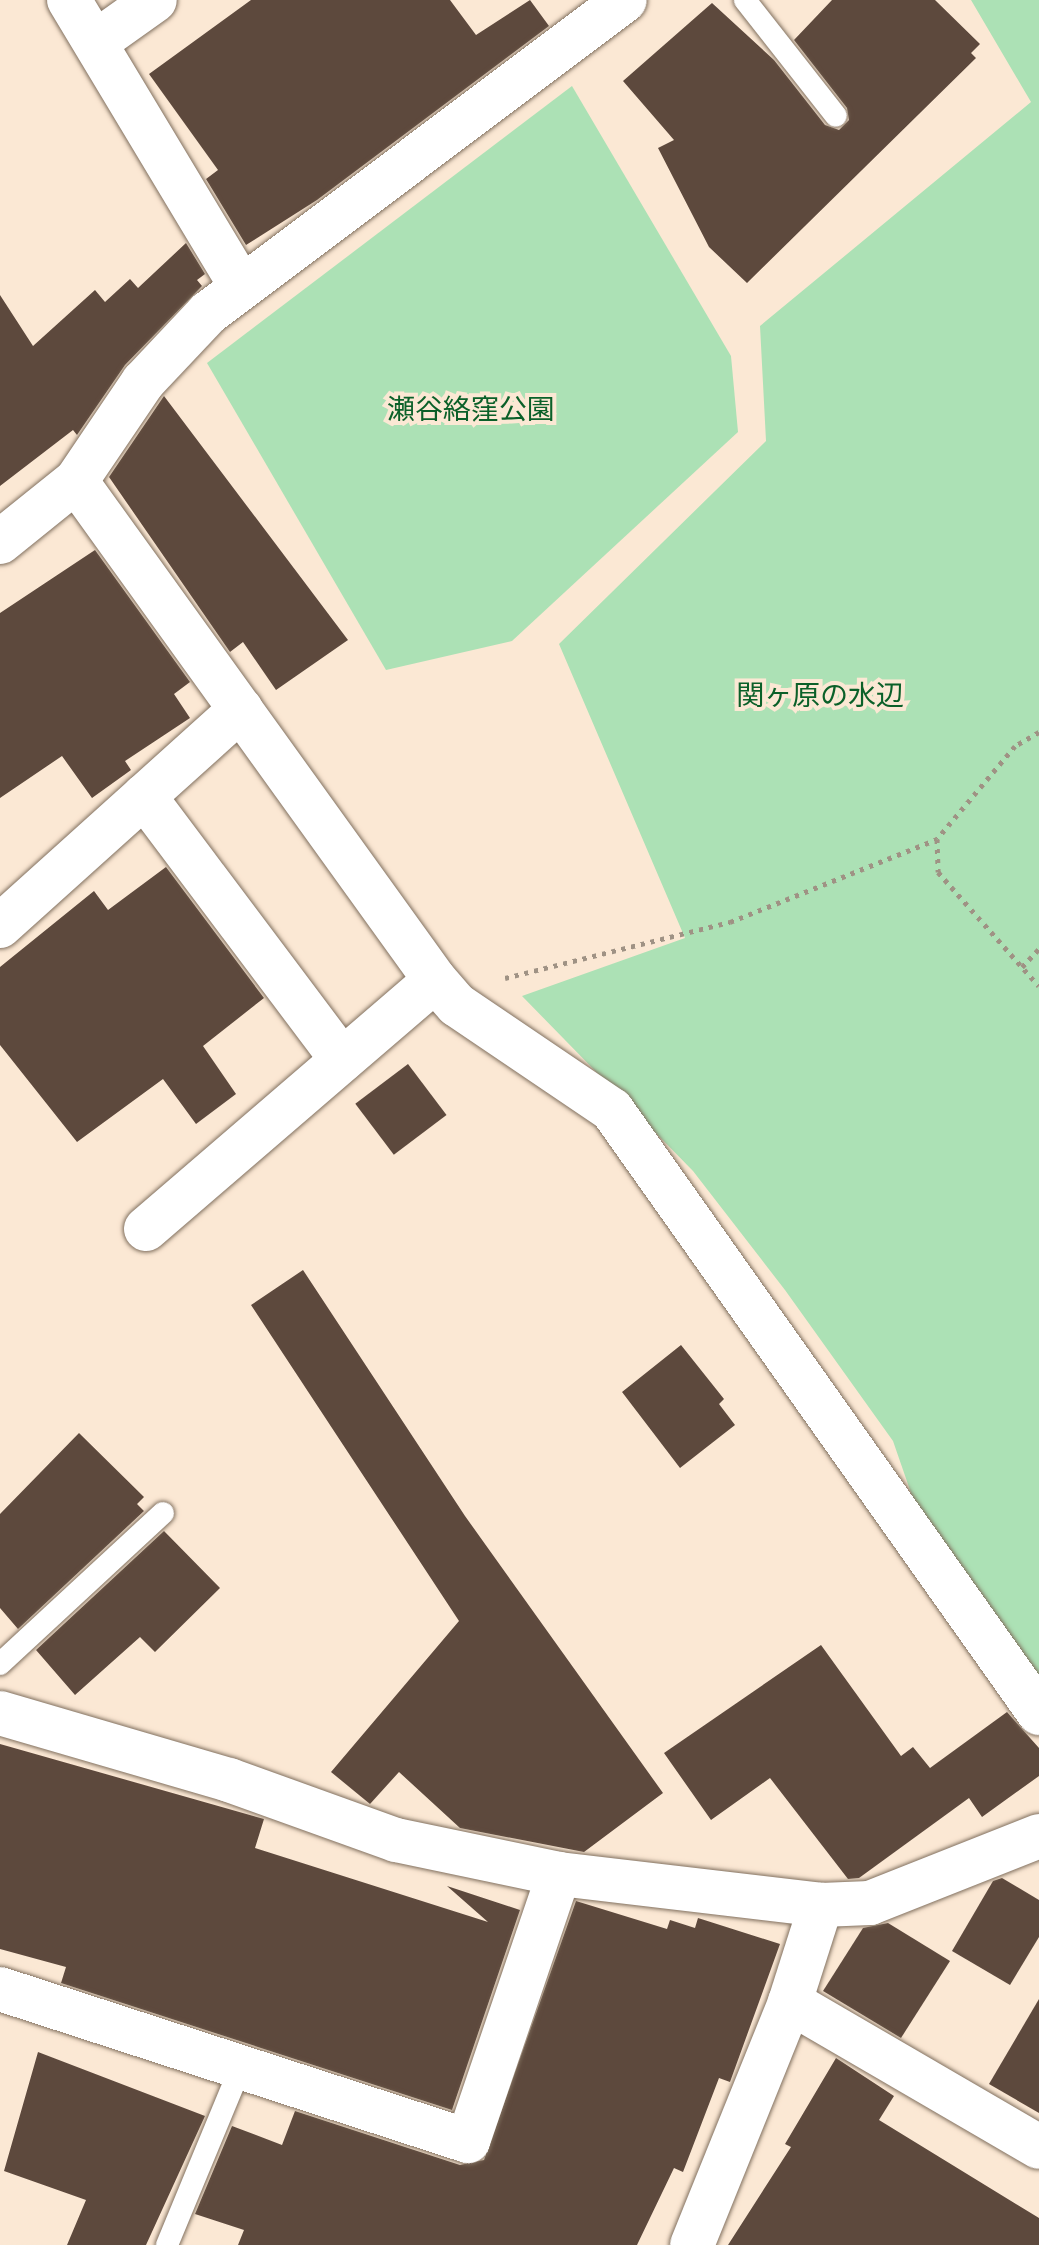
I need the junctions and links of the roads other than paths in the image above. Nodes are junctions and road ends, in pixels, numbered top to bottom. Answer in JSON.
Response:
{"nodes":[{"id":1,"x":69,"y":0,"type":"edge"},
{"id":2,"x":155,"y":0,"type":"edge"},
{"id":3,"x":745,"y":0,"type":"edge"},
{"id":4,"x":600,"y":10,"type":"edge"},
{"id":5,"x":96,"y":42,"type":"junction"},
{"id":6,"x":836,"y":116,"type":"dead end"},
{"id":7,"x":241,"y":286,"type":"junction"},
{"id":8,"x":76,"y":481,"type":"junction"},
{"id":9,"x":0,"y":542,"type":"edge"},
{"id":10,"x":241,"y":709,"type":"junction"},
{"id":11,"x":144,"y":796,"type":"junction"},
{"id":12,"x":0,"y":926,"type":"edge"},
{"id":13,"x":441,"y":987,"type":"junction"},
{"id":14,"x":342,"y":1060,"type":"junction"},
{"id":15,"x":146,"y":1229,"type":"dead end"},
{"id":16,"x":163,"y":1513,"type":"dead end"},
{"id":17,"x":0,"y":1664,"type":"edge"},
{"id":18,"x":0,"y":1713,"type":"edge"},
{"id":19,"x":1039,"y":1713,"type":"edge"},
{"id":20,"x":1028,"y":1852,"type":"edge"},
{"id":21,"x":559,"y":1874,"type":"junction"},
{"id":22,"x":821,"y":1905,"type":"junction"},
{"id":23,"x":0,"y":1989,"type":"edge"},
{"id":24,"x":790,"y":2002,"type":"junction"},
{"id":25,"x":242,"y":2064,"type":"junction"},
{"id":26,"x":1039,"y":2147,"type":"edge"},
{"id":27,"x":167,"y":2245,"type":"edge"},
{"id":28,"x":692,"y":2245,"type":"edge"}],
"edges":[{"from":1,"to":5,"type":"street"},
{"from":2,"to":5,"type":"street"},
{"from":3,"to":6,"type":"lane"},
{"from":4,"to":7,"type":"street"},
{"from":5,"to":7,"type":"street"},
{"from":7,"to":8,"type":"street"},
{"from":8,"to":9,"type":"street"},
{"from":8,"to":10,"type":"street"},
{"from":10,"to":11,"type":"street"},
{"from":10,"to":13,"type":"street"},
{"from":11,"to":12,"type":"street"},
{"from":11,"to":14,"type":"street"},
{"from":13,"to":14,"type":"street"},
{"from":13,"to":19,"type":"street"},
{"from":14,"to":15,"type":"street"},
{"from":16,"to":17,"type":"lane"},
{"from":18,"to":21,"type":"street"},
{"from":20,"to":22,"type":"street"},
{"from":21,"to":22,"type":"street"},
{"from":21,"to":25,"type":"street"},
{"from":22,"to":24,"type":"street"},
{"from":23,"to":25,"type":"street"},
{"from":24,"to":26,"type":"street"},
{"from":24,"to":28,"type":"street"},
{"from":25,"to":27,"type":"lane"}]}
